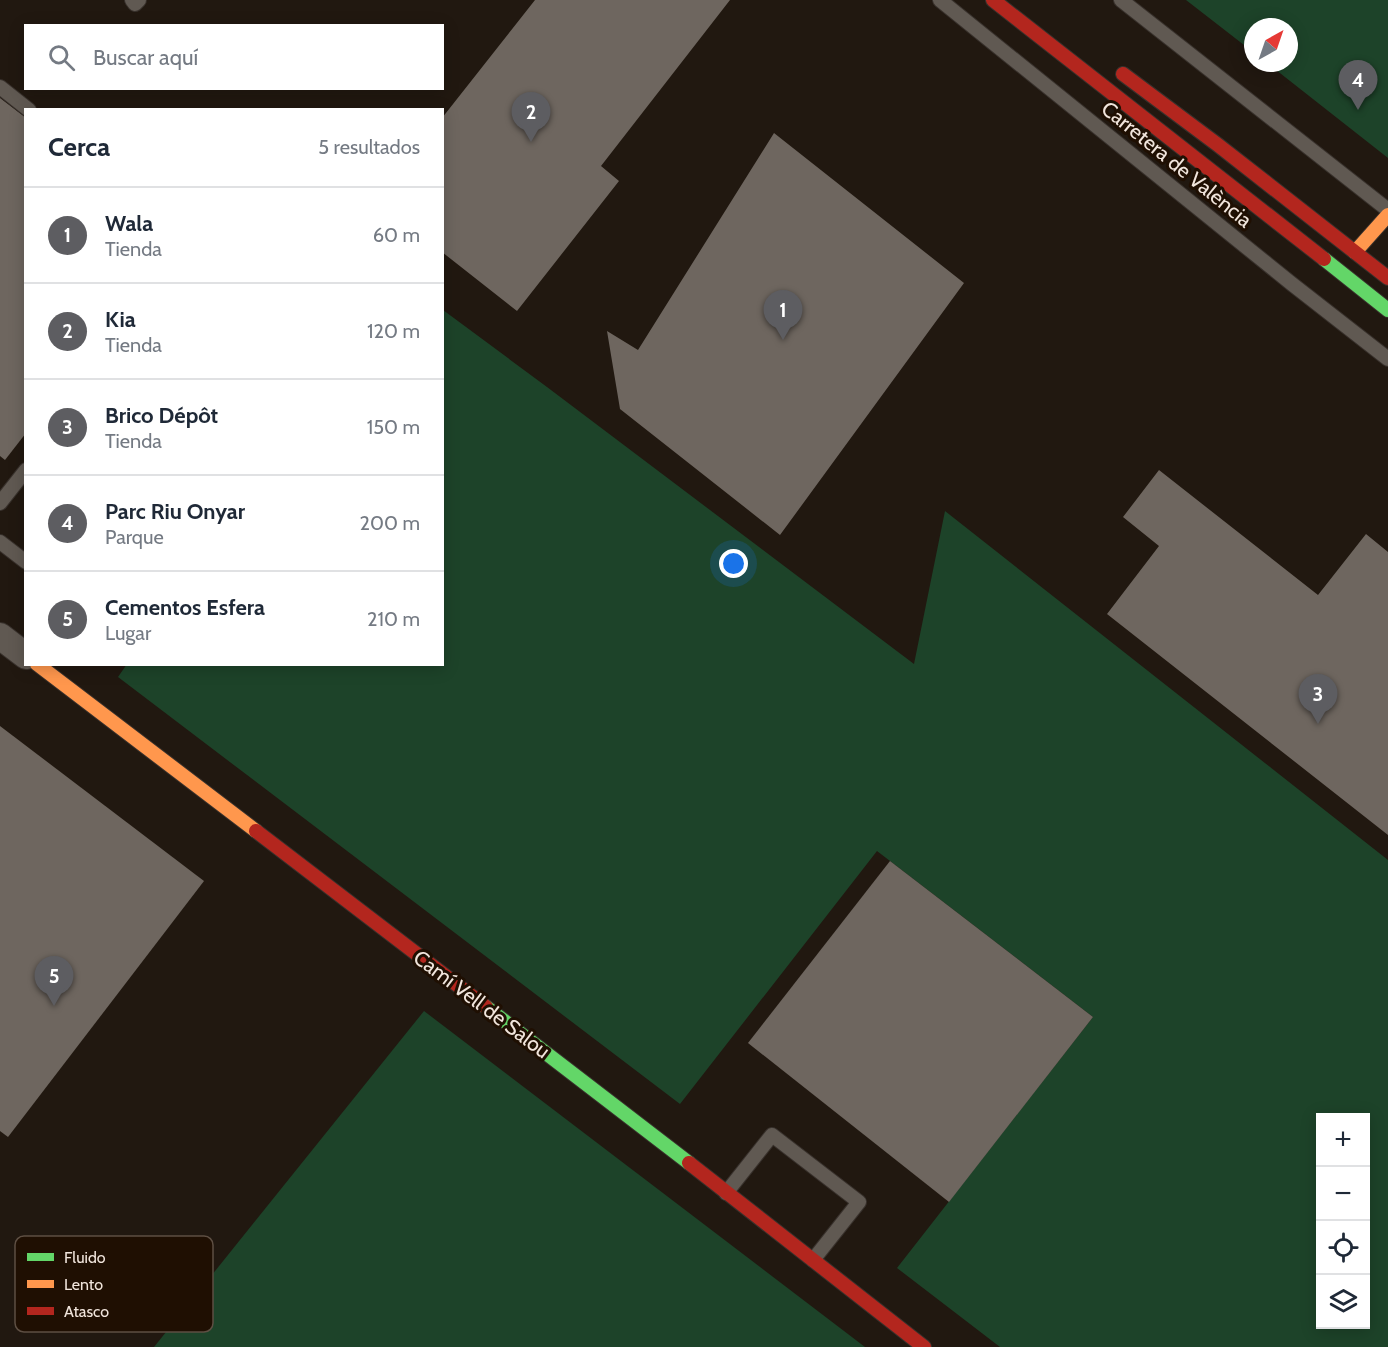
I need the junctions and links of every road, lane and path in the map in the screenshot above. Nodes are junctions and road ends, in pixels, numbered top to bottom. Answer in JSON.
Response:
{"nodes":[{"id":1,"x":132,"y":0,"type":"edge"},
{"id":2,"x":139,"y":0,"type":"edge"},
{"id":3,"x":940,"y":0,"type":"edge"},
{"id":4,"x":993,"y":0,"type":"edge"},
{"id":5,"x":1121,"y":0,"type":"edge"},
{"id":6,"x":1112,"y":66,"type":"dead end"},
{"id":7,"x":0,"y":87,"type":"edge"},
{"id":8,"x":26,"y":108,"type":"edge"},
{"id":9,"x":1388,"y":210,"type":"edge"},
{"id":10,"x":1388,"y":215,"type":"edge"},
{"id":11,"x":1354,"y":252,"type":"junction"},
{"id":12,"x":1388,"y":278,"type":"edge"},
{"id":13,"x":1388,"y":310,"type":"edge"},
{"id":14,"x":1388,"y":359,"type":"edge"},
{"id":15,"x":24,"y":473,"type":"edge"},
{"id":16,"x":0,"y":503,"type":"edge"},
{"id":17,"x":0,"y":543,"type":"edge"},
{"id":18,"x":24,"y":561,"type":"edge"},
{"id":19,"x":0,"y":636,"type":"edge"},
{"id":20,"x":24,"y":654,"type":"edge"},
{"id":21,"x":40,"y":666,"type":"edge"},
{"id":22,"x":726,"y":1193,"type":"junction"},
{"id":23,"x":813,"y":1260,"type":"junction"},
{"id":24,"x":924,"y":1347,"type":"edge"}],
"edges":[{"from":1,"to":2,"type":"lane"},
{"from":3,"to":14,"type":"lane","name":"Carretera de València"},
{"from":4,"to":13,"type":"street","name":"Carretera de València"},
{"from":5,"to":9,"type":"lane"},
{"from":6,"to":11,"type":"street","name":"Carretera de València"},
{"from":7,"to":8,"type":"lane"},
{"from":10,"to":11,"type":"street"},
{"from":11,"to":12,"type":"street","name":"Carretera de València"},
{"from":15,"to":16,"type":"lane"},
{"from":17,"to":18,"type":"lane"},
{"from":19,"to":20,"type":"street"},
{"from":21,"to":22,"type":"street","name":"Camí Vell de Salou"},
{"from":22,"to":23,"type":"street","name":"Camí Vell de Salou"},
{"from":22,"to":23,"type":"lane"},
{"from":23,"to":24,"type":"street","name":"Camí Vell de Salou"}]}
